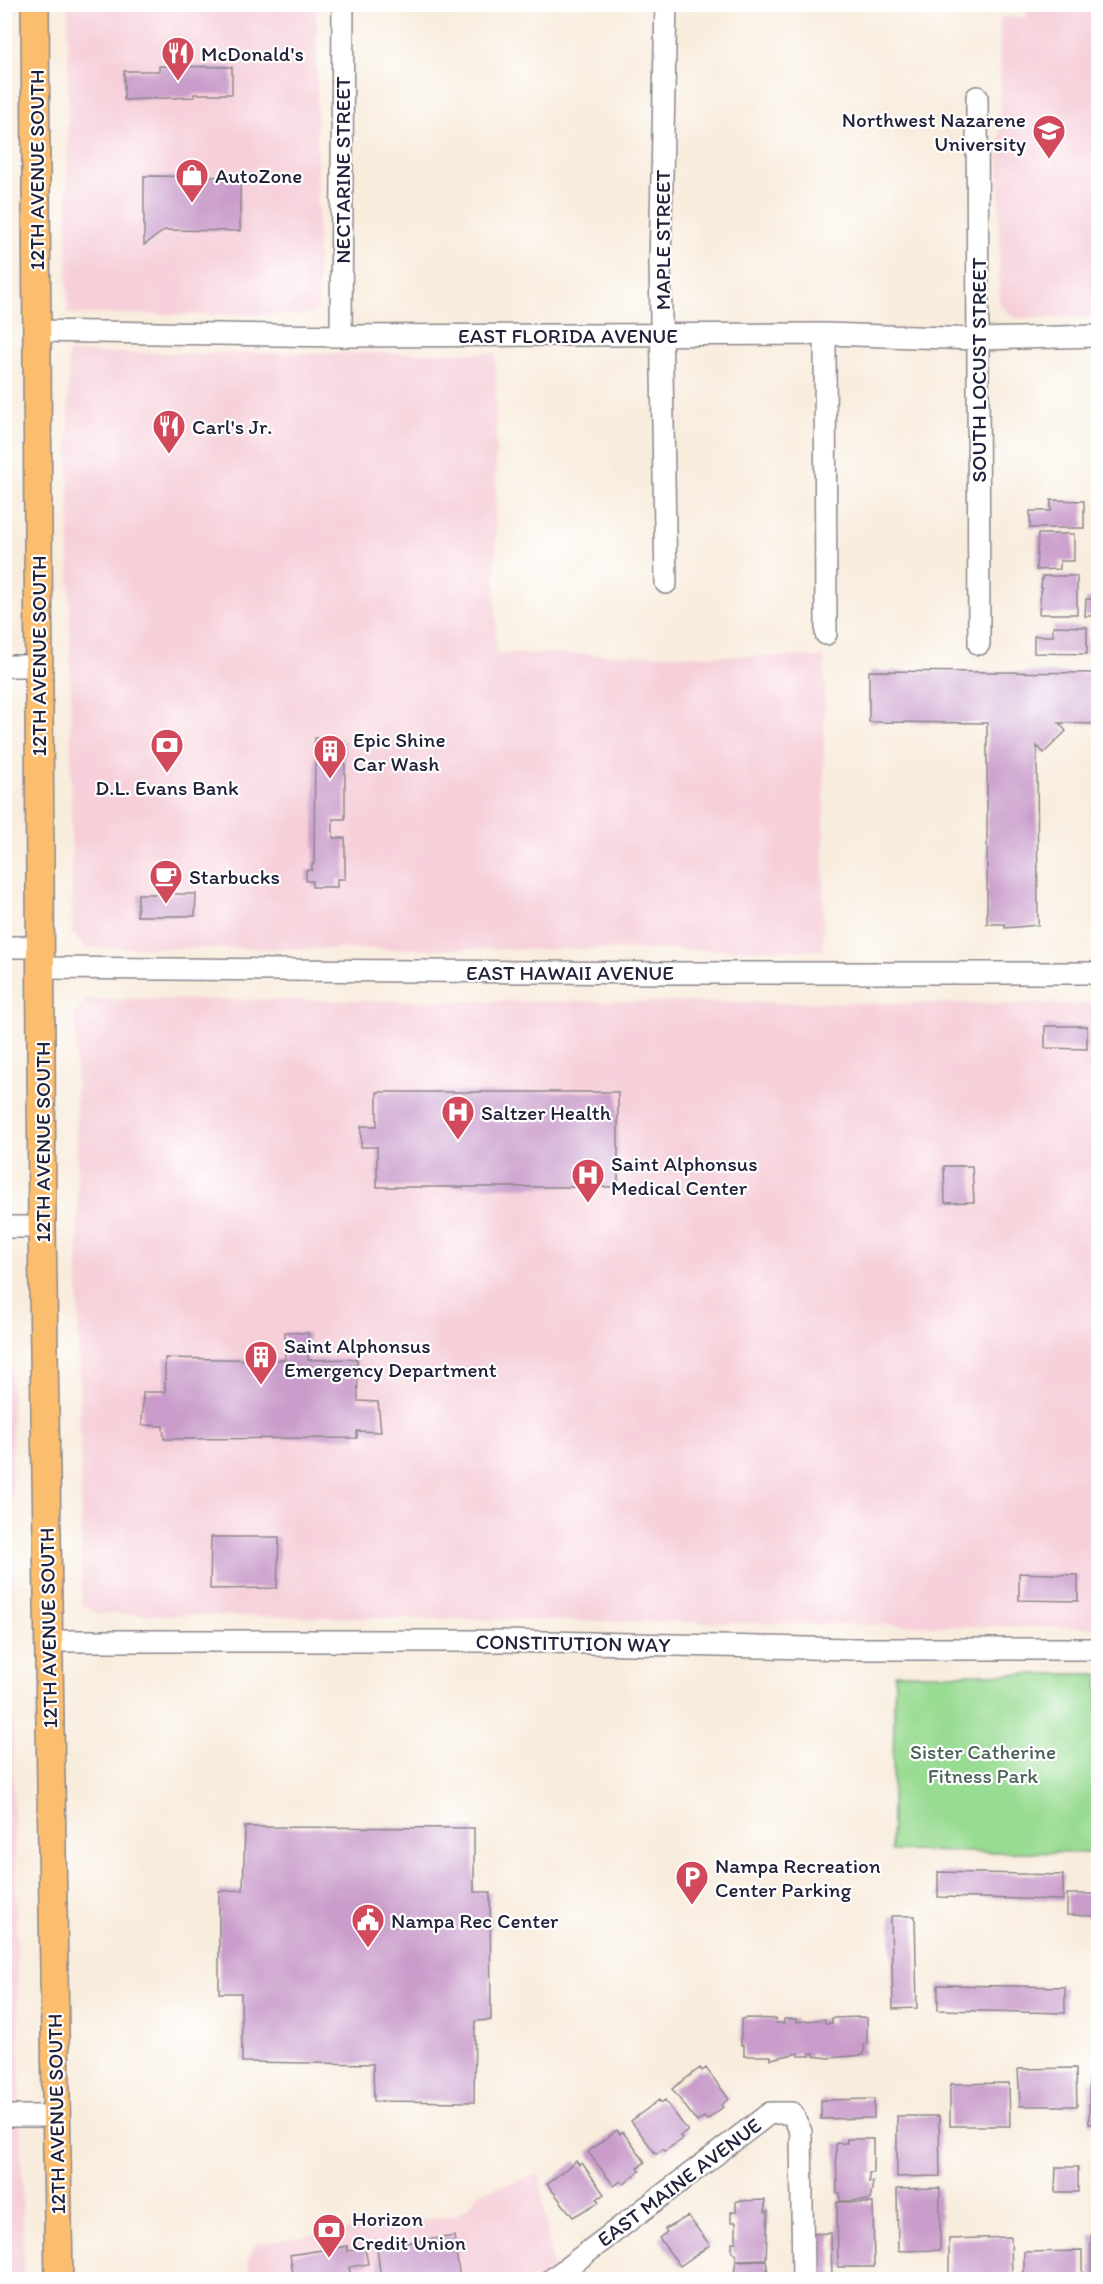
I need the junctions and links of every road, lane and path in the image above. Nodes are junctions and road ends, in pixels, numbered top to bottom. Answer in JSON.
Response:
{"nodes":[{"id":1,"x":35,"y":4,"type":"edge"},
{"id":2,"x":342,"y":4,"type":"edge"},
{"id":3,"x":666,"y":4,"type":"edge"},
{"id":4,"x":977,"y":96,"type":"dead end"},
{"id":5,"x":37,"y":331,"type":"junction"},
{"id":6,"x":663,"y":334,"type":"junction"},
{"id":7,"x":825,"y":334,"type":"junction"},
{"id":8,"x":341,"y":336,"type":"junction"},
{"id":9,"x":1098,"y":336,"type":"edge"},
{"id":10,"x":978,"y":339,"type":"junction"},
{"id":11,"x":666,"y":583,"type":"dead end"},
{"id":12,"x":826,"y":634,"type":"dead end"},
{"id":13,"x":979,"y":644,"type":"dead end"},
{"id":14,"x":4,"y":666,"type":"edge"},
{"id":15,"x":38,"y":666,"type":"junction"},
{"id":16,"x":4,"y":947,"type":"edge"},
{"id":17,"x":40,"y":957,"type":"junction"},
{"id":18,"x":1098,"y":973,"type":"edge"},
{"id":19,"x":4,"y":1227,"type":"edge"},
{"id":20,"x":42,"y":1227,"type":"junction"},
{"id":21,"x":48,"y":1641,"type":"junction"},
{"id":22,"x":1098,"y":1648,"type":"edge"},
{"id":23,"x":4,"y":2116,"type":"edge"},
{"id":24,"x":57,"y":2116,"type":"junction"},
{"id":25,"x":59,"y":2280,"type":"edge"},
{"id":26,"x":551,"y":2280,"type":"edge"},
{"id":27,"x":803,"y":2280,"type":"edge"}],
"edges":[{"from":1,"to":5,"type":"main road","name":"12TH AVENUE SOUTH"},
{"from":2,"to":8,"type":"street","name":"NECTARINE STREET"},
{"from":3,"to":6,"type":"street","name":"MAPLE STREET"},
{"from":4,"to":10,"type":"street","name":"SOUTH LOCUST STREET"},
{"from":5,"to":8,"type":"street","name":"EAST FLORIDA AVENUE"},
{"from":5,"to":15,"type":"main road","name":"12TH AVENUE SOUTH"},
{"from":6,"to":7,"type":"street","name":"EAST FLORIDA AVENUE"},
{"from":6,"to":8,"type":"street","name":"EAST FLORIDA AVENUE"},
{"from":6,"to":11,"type":"street","name":"MAPLE STREET"},
{"from":7,"to":10,"type":"street","name":"EAST FLORIDA AVENUE"},
{"from":7,"to":12,"type":"street"},
{"from":9,"to":10,"type":"street","name":"EAST FLORIDA AVENUE"},
{"from":10,"to":13,"type":"street","name":"SOUTH LOCUST STREET"},
{"from":14,"to":15,"type":"street"},
{"from":15,"to":17,"type":"main road","name":"12TH AVENUE SOUTH"},
{"from":16,"to":17,"type":"street","name":"EAST HAWAII AVENUE"},
{"from":17,"to":18,"type":"street","name":"EAST HAWAII AVENUE"},
{"from":17,"to":20,"type":"main road","name":"12TH AVENUE SOUTH"},
{"from":19,"to":20,"type":"street"},
{"from":20,"to":21,"type":"main road","name":"12TH AVENUE SOUTH"},
{"from":21,"to":22,"type":"street","name":"CONSTITUTION WAY"},
{"from":21,"to":24,"type":"main road","name":"12TH AVENUE SOUTH"},
{"from":23,"to":24,"type":"street"},
{"from":24,"to":25,"type":"main road","name":"12TH AVENUE SOUTH"},
{"from":26,"to":27,"type":"street","name":"EAST MAINE AVENUE"}]}
